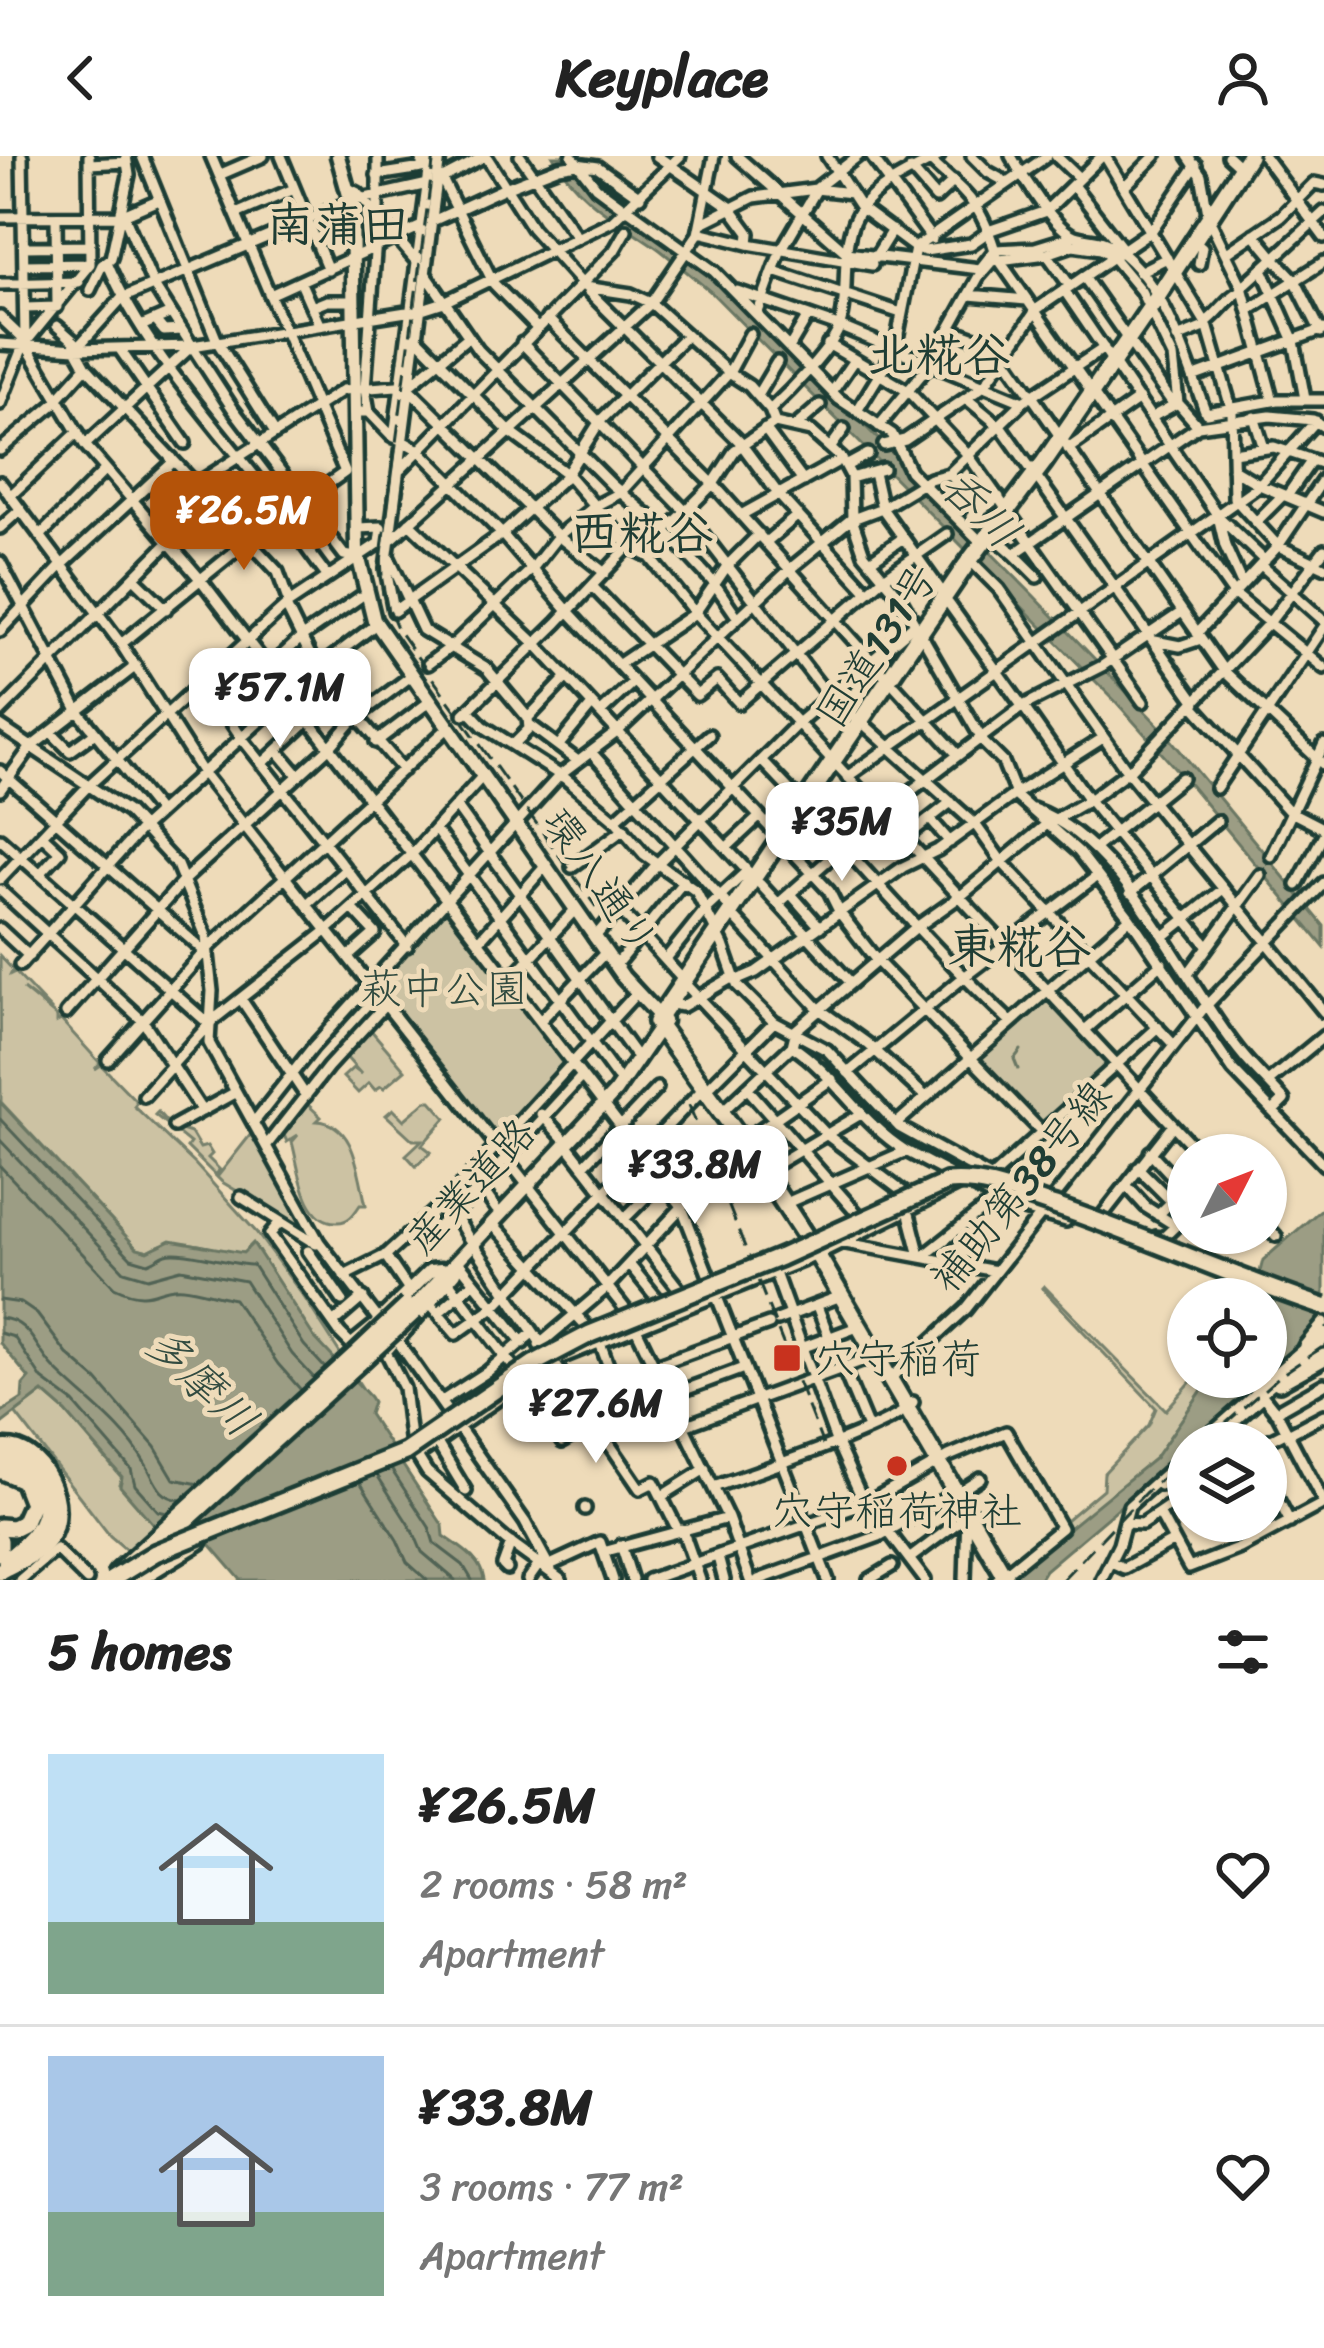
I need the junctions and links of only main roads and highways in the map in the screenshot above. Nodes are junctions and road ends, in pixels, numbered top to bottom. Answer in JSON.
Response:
{"nodes":[{"id":1,"x":334,"y":156,"type":"edge"},
{"id":2,"x":1245,"y":162,"type":"edge"},
{"id":3,"x":351,"y":261,"type":"junction"},
{"id":4,"x":351,"y":318,"type":"junction"},
{"id":5,"x":356,"y":389,"type":"junction"},
{"id":6,"x":350,"y":472,"type":"junction"},
{"id":7,"x":355,"y":558,"type":"junction"},
{"id":8,"x":409,"y":678,"type":"junction"},
{"id":9,"x":447,"y":729,"type":"junction"},
{"id":10,"x":840,"y":769,"type":"joint"},
{"id":11,"x":514,"y":824,"type":"junction"},
{"id":12,"x":594,"y":938,"type":"junction"},
{"id":13,"x":690,"y":988,"type":"junction"},
{"id":14,"x":660,"y":1022,"type":"junction"},
{"id":15,"x":709,"y":1085,"type":"junction"},
{"id":16,"x":602,"y":1101,"type":"junction"},
{"id":17,"x":969,"y":1176,"type":"junction"},
{"id":18,"x":815,"y":1247,"type":"junction"},
{"id":19,"x":467,"y":1251,"type":"junction"},
{"id":20,"x":445,"y":1276,"type":"junction"},
{"id":21,"x":411,"y":1304,"type":"junction"},
{"id":22,"x":1324,"y":1309,"type":"edge"},
{"id":23,"x":638,"y":1318,"type":"junction"},
{"id":24,"x":378,"y":1322,"type":"road end"},
{"id":25,"x":1324,"y":1335,"type":"edge"},
{"id":26,"x":397,"y":1340,"type":"road end"},
{"id":27,"x":1324,"y":1358,"type":"edge"},
{"id":28,"x":895,"y":1376,"type":"junction"},
{"id":29,"x":448,"y":1432,"type":"junction"},
{"id":30,"x":0,"y":1449,"type":"edge"},
{"id":31,"x":0,"y":1466,"type":"edge"},
{"id":32,"x":0,"y":1527,"type":"edge"},
{"id":33,"x":0,"y":1540,"type":"edge"},
{"id":34,"x":138,"y":1566,"type":"edge"},
{"id":35,"x":0,"y":1568,"type":"edge"},
{"id":36,"x":1007,"y":1577,"type":"edge"},
{"id":37,"x":107,"y":1580,"type":"edge"},
{"id":38,"x":123,"y":1580,"type":"edge"}],
"edges":[{"from":1,"to":3,"type":"main road","name":"環八通り"},
{"from":2,"to":10,"type":"highway","name":"国道131号"},
{"from":3,"to":4,"type":"main road","name":"環八通り"},
{"from":3,"to":4,"type":"main road","name":"環八通り"},
{"from":4,"to":5,"type":"main road","name":"環八通り"},
{"from":5,"to":6,"type":"main road","name":"環八通り"},
{"from":5,"to":6,"type":"main road","name":"環八通り"},
{"from":6,"to":7,"type":"main road","name":"環八通り"},
{"from":6,"to":7,"type":"main road","name":"環八通り"},
{"from":7,"to":8,"type":"main road","name":"環八通り"},
{"from":7,"to":8,"type":"main road","name":"環八通り"},
{"from":8,"to":9,"type":"main road","name":"環八通り"},
{"from":8,"to":9,"type":"main road","name":"環八通り"},
{"from":9,"to":11,"type":"main road","name":"環八通り"},
{"from":9,"to":11,"type":"main road","name":"環八通り"},
{"from":10,"to":13,"type":"highway","name":"産業道路"},
{"from":11,"to":12,"type":"main road","name":"環八通り"},
{"from":11,"to":12,"type":"main road","name":"環八通り"},
{"from":12,"to":14,"type":"main road","name":"環八通り"},
{"from":12,"to":14,"type":"main road","name":"環八通り"},
{"from":13,"to":14,"type":"highway","name":"産業道路"},
{"from":13,"to":14,"type":"highway","name":"産業道路"},
{"from":14,"to":15,"type":"highway","name":"環八通り"},
{"from":14,"to":16,"type":"main road","name":"産業道路"},
{"from":14,"to":16,"type":"main road","name":"産業道路"},
{"from":15,"to":18,"type":"highway","name":"環八通り"},
{"from":15,"to":18,"type":"highway","name":"環八通り"},
{"from":16,"to":19,"type":"main road","name":"産業道路"},
{"from":17,"to":18,"type":"highway","bridge":true},
{"from":17,"to":22,"type":"highway","bridge":true},
{"from":17,"to":23,"type":"highway","bridge":true},
{"from":18,"to":23,"type":"highway","bridge":true},
{"from":18,"to":28,"type":"highway","name":"環八通り"},
{"from":18,"to":28,"type":"highway","name":"環八通り"},
{"from":19,"to":20,"type":"main road","name":"産業道路"},
{"from":19,"to":20,"type":"main road"},
{"from":20,"to":21,"type":"main road","name":"産業道路"},
{"from":20,"to":26,"type":"main road"},
{"from":21,"to":24,"type":"main road"},
{"from":21,"to":34,"type":"main road","bridge":true},
{"from":21,"to":34,"type":"main road","bridge":true},
{"from":23,"to":29,"type":"highway","bridge":true},
{"from":25,"to":27,"type":"highway"},
{"from":28,"to":36,"type":"highway","name":"環八通り"},
{"from":29,"to":34,"type":"highway","bridge":true},
{"from":29,"to":37,"type":"highway","bridge":true},
{"from":30,"to":35,"type":"highway"},
{"from":31,"to":32,"type":"highway"},
{"from":31,"to":35,"type":"highway"},
{"from":33,"to":35,"type":"highway"},
{"from":34,"to":37,"type":"main road"},
{"from":34,"to":38,"type":"highway","bridge":true}]}
